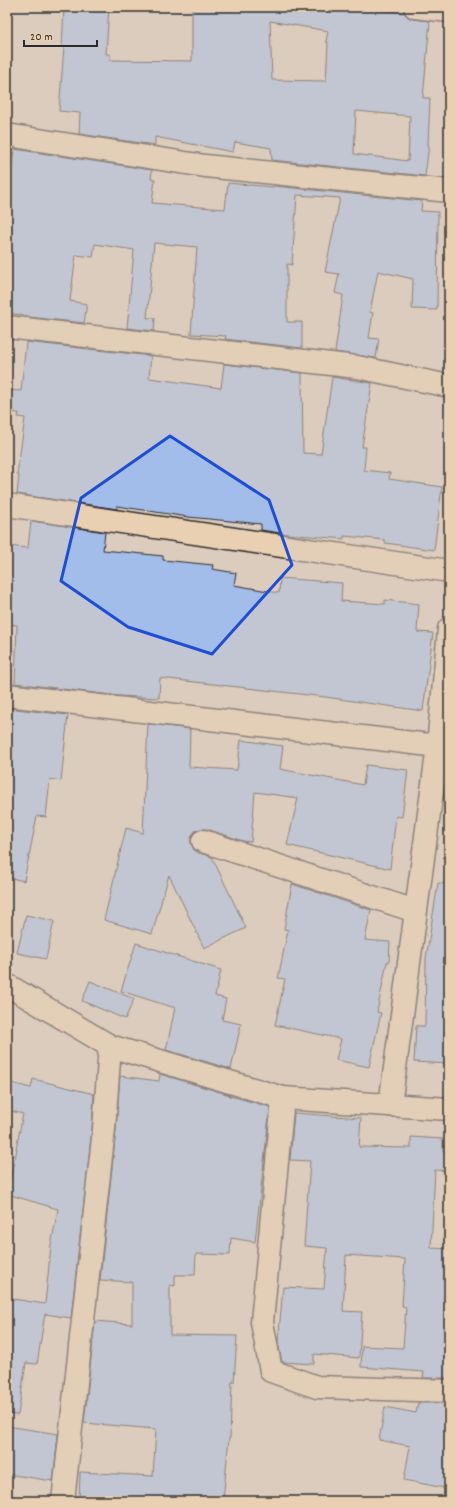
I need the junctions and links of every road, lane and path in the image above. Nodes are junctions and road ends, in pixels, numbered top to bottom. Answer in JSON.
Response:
{"nodes":[{"id":1,"x":415,"y":7,"type":"edge"},
{"id":2,"x":449,"y":11,"type":"edge"},
{"id":3,"x":7,"y":135,"type":"edge"},
{"id":4,"x":449,"y":190,"type":"edge"},
{"id":5,"x":7,"y":327,"type":"edge"},
{"id":6,"x":449,"y":386,"type":"edge"},
{"id":7,"x":7,"y":505,"type":"edge"},
{"id":8,"x":449,"y":571,"type":"edge"},
{"id":9,"x":449,"y":629,"type":"edge"},
{"id":10,"x":7,"y":695,"type":"edge"},
{"id":11,"x":438,"y":746,"type":"junction"},
{"id":12,"x":202,"y":841,"type":"dead end"},
{"id":13,"x":415,"y":911,"type":"junction"},
{"id":14,"x":7,"y":985,"type":"edge"},
{"id":15,"x":110,"y":1046,"type":"junction"},
{"id":16,"x":283,"y":1098,"type":"junction"},
{"id":17,"x":390,"y":1105,"type":"junction"},
{"id":18,"x":449,"y":1110,"type":"edge"},
{"id":19,"x":449,"y":1391,"type":"edge"},
{"id":20,"x":63,"y":1501,"type":"edge"}],
"edges":[{"from":1,"to":2,"type":"street"},
{"from":3,"to":4,"type":"street"},
{"from":5,"to":6,"type":"street"},
{"from":7,"to":8,"type":"street"},
{"from":9,"to":11,"type":"street"},
{"from":10,"to":11,"type":"street"},
{"from":11,"to":13,"type":"street"},
{"from":12,"to":13,"type":"street"},
{"from":13,"to":17,"type":"street"},
{"from":14,"to":15,"type":"street"},
{"from":15,"to":16,"type":"street"},
{"from":15,"to":20,"type":"street"},
{"from":16,"to":17,"type":"street"},
{"from":16,"to":19,"type":"street"},
{"from":17,"to":18,"type":"street"}]}
